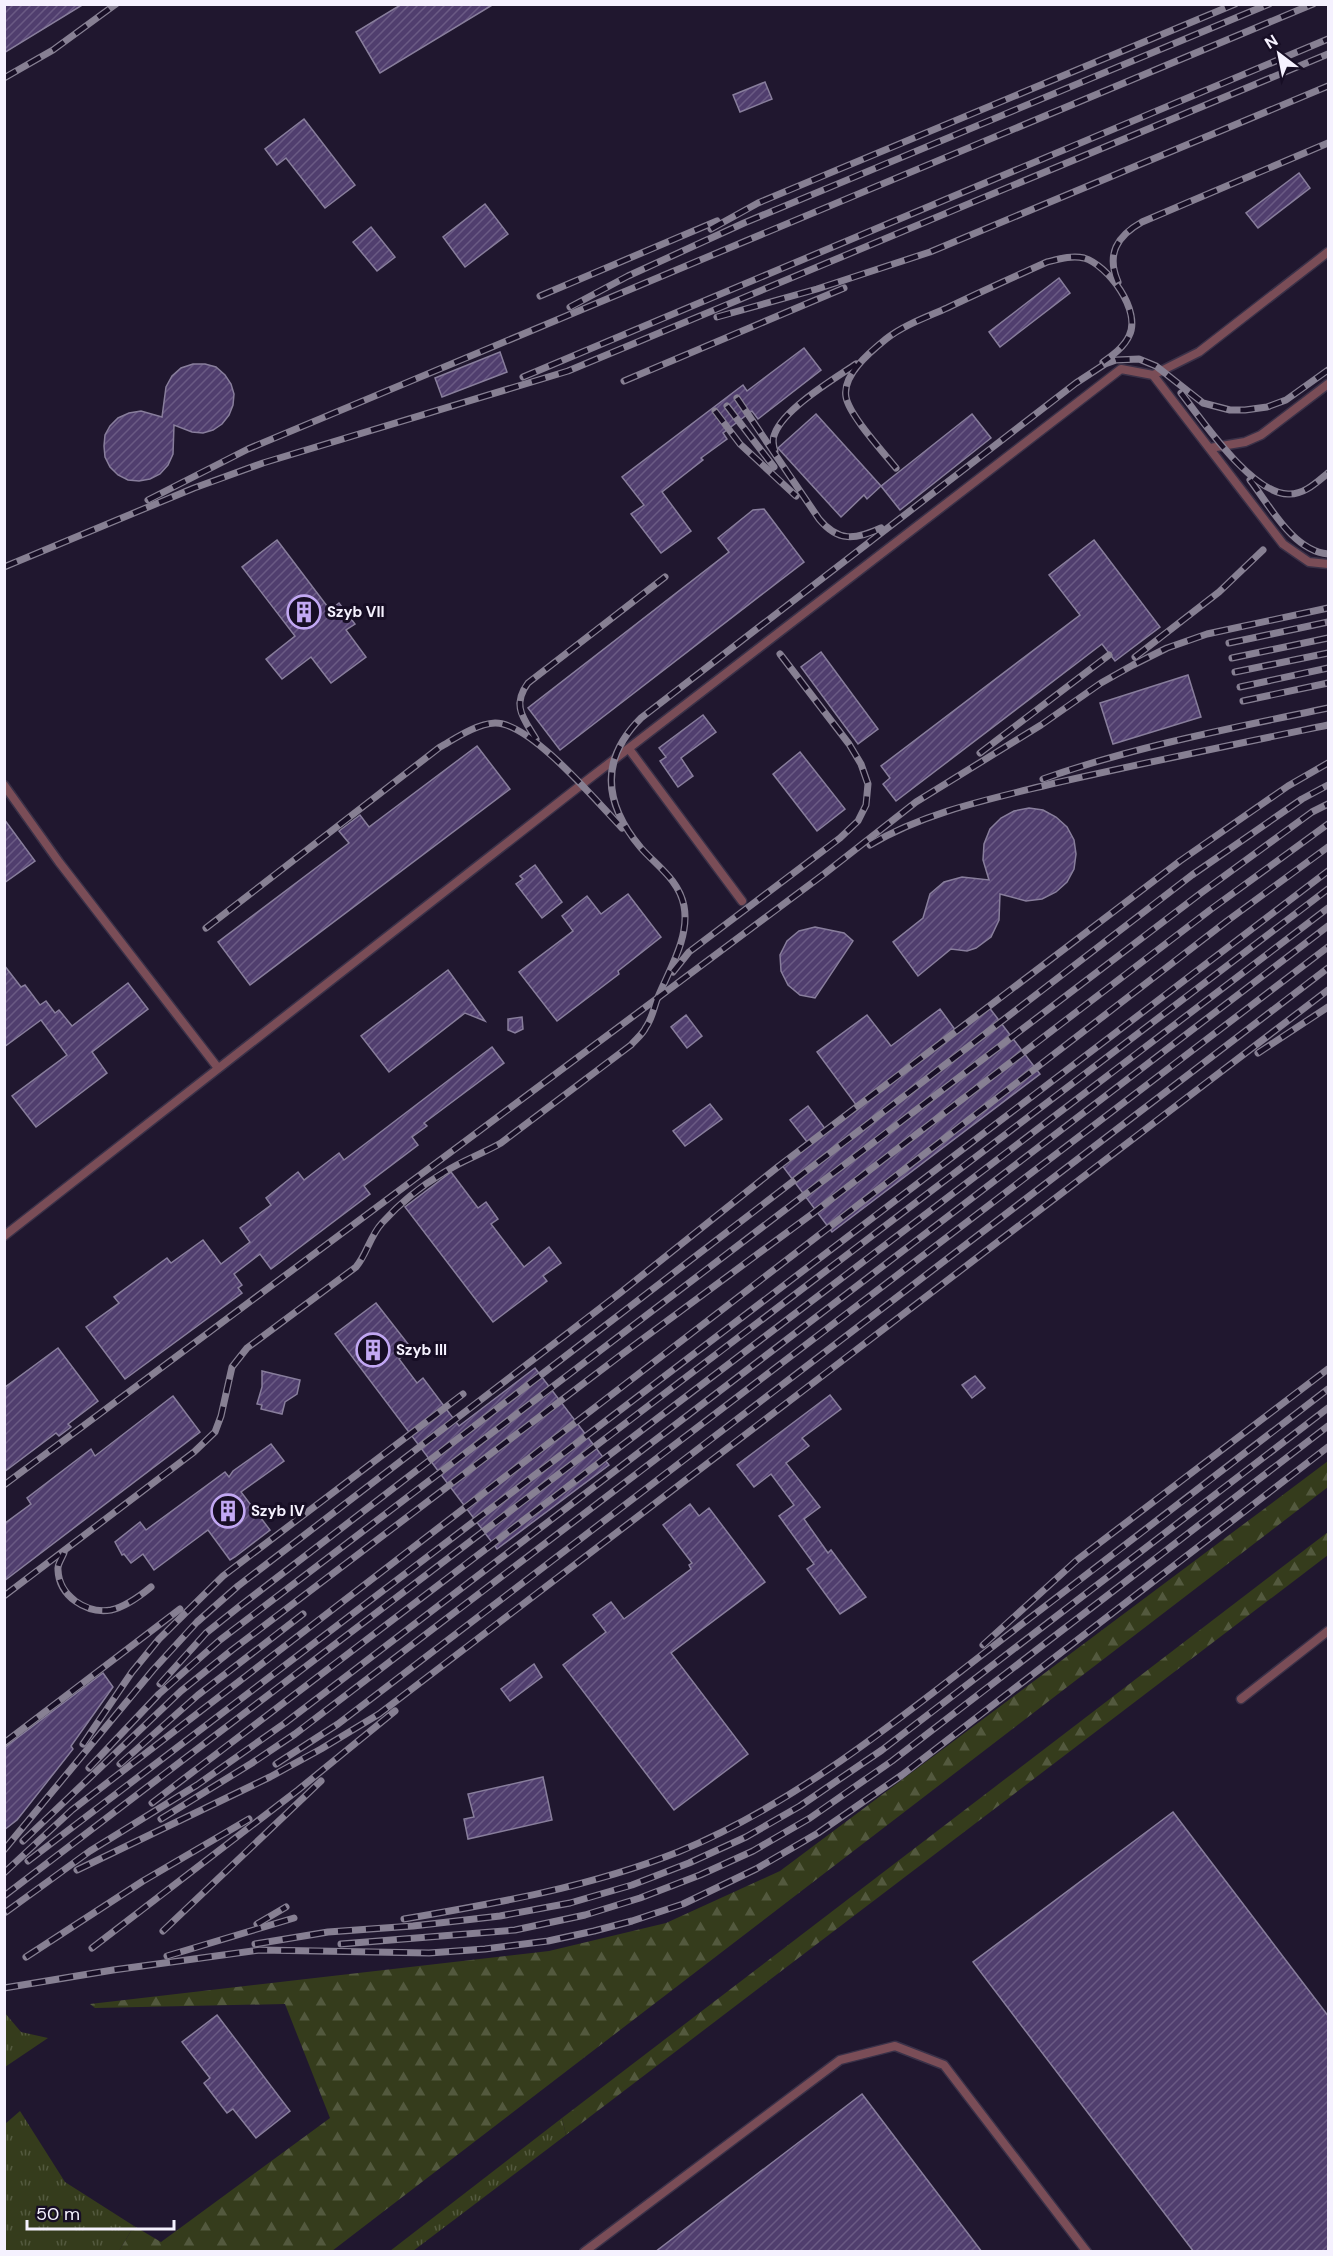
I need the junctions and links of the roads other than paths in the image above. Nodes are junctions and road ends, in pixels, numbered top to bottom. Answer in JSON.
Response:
{"nodes":[{"id":1,"x":1329,"y":252,"type":"edge"},
{"id":2,"x":1153,"y":375,"type":"junction"},
{"id":3,"x":1329,"y":384,"type":"edge"},
{"id":4,"x":1210,"y":448,"type":"junction"},
{"id":5,"x":1329,"y":564,"type":"edge"},
{"id":6,"x":629,"y":749,"type":"junction"},
{"id":7,"x":4,"y":785,"type":"edge"},
{"id":8,"x":742,"y":901,"type":"dead end"},
{"id":9,"x":218,"y":1068,"type":"junction"},
{"id":10,"x":4,"y":1236,"type":"edge"},
{"id":11,"x":1329,"y":1632,"type":"edge"},
{"id":12,"x":1240,"y":1699,"type":"dead end"},
{"id":13,"x":584,"y":2252,"type":"edge"},
{"id":14,"x":1087,"y":2252,"type":"edge"}],
"edges":[{"from":1,"to":2,"type":"lane"},
{"from":2,"to":4,"type":"lane"},
{"from":2,"to":6,"type":"lane"},
{"from":3,"to":4,"type":"lane"},
{"from":4,"to":5,"type":"lane"},
{"from":6,"to":8,"type":"lane"},
{"from":6,"to":9,"type":"lane"},
{"from":7,"to":9,"type":"lane"},
{"from":9,"to":10,"type":"lane"},
{"from":11,"to":12,"type":"lane"},
{"from":13,"to":14,"type":"lane"}]}
